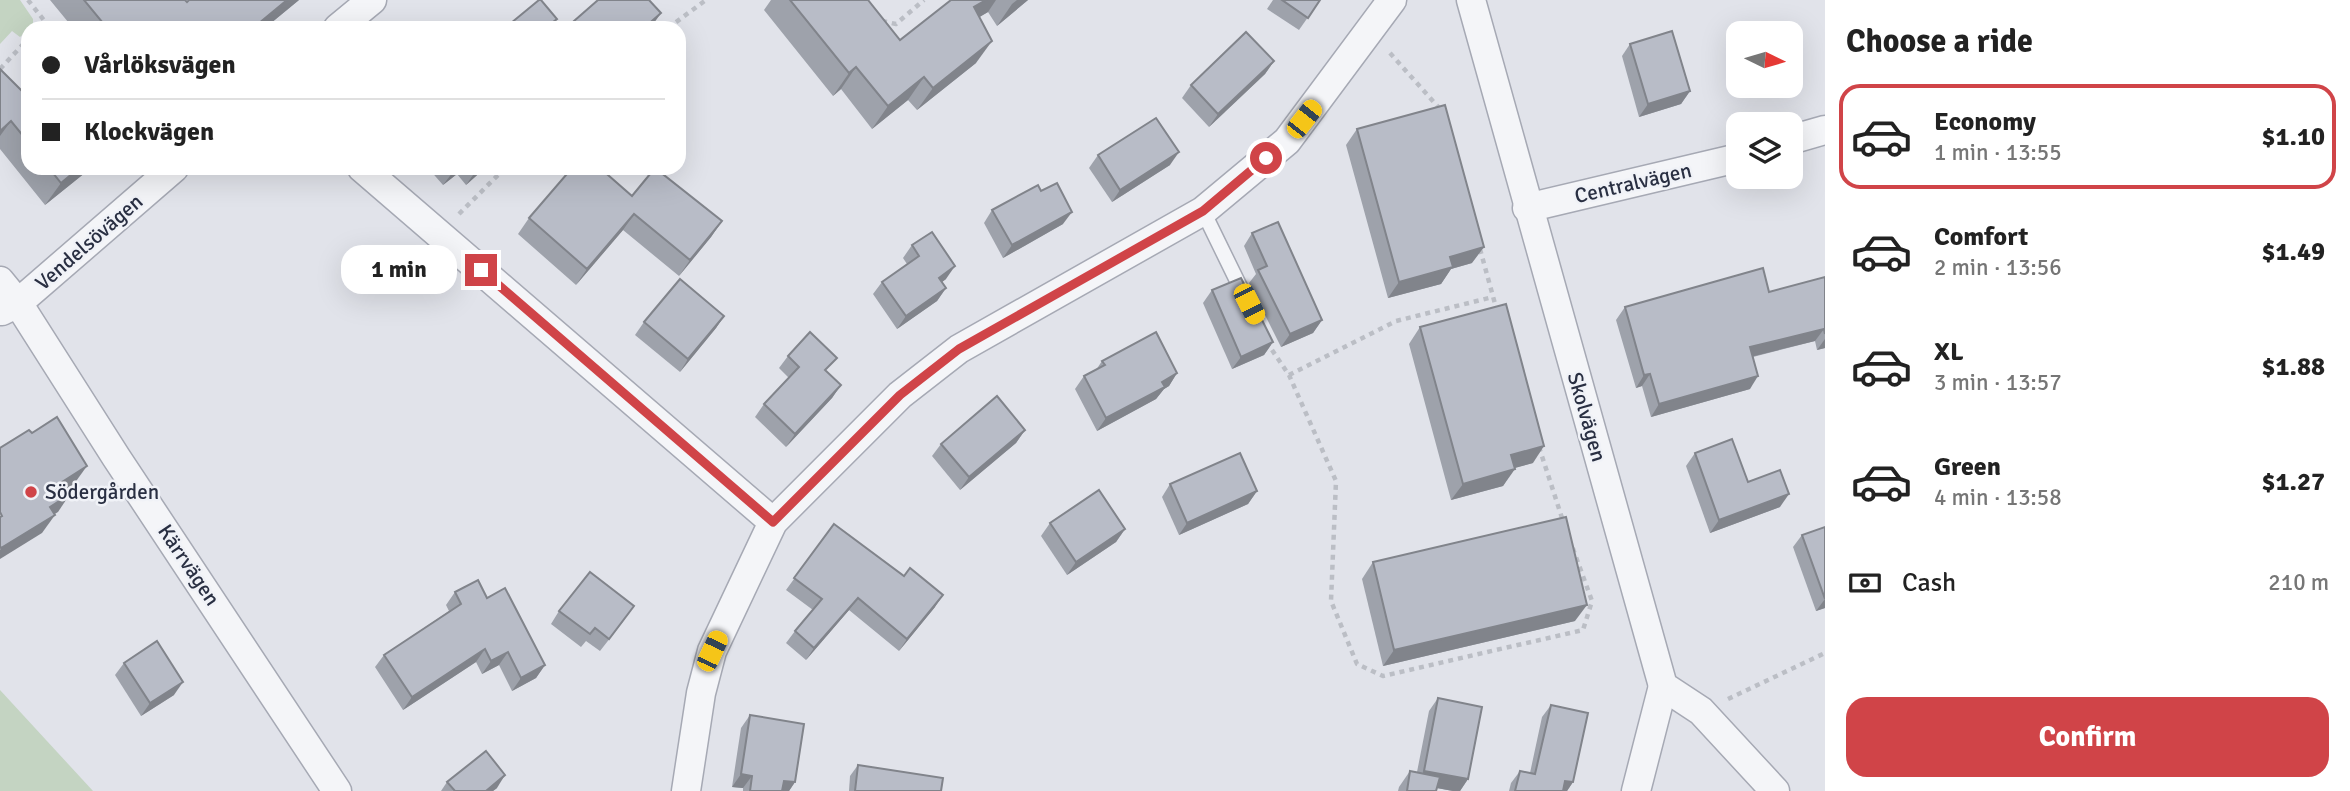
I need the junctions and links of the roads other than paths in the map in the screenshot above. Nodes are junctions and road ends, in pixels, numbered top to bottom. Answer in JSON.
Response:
{"nodes":[{"id":1,"x":372,"y":0,"type":"edge"},
{"id":2,"x":1392,"y":0,"type":"edge"},
{"id":3,"x":1471,"y":0,"type":"edge"},
{"id":4,"x":346,"y":21,"type":"edge"},
{"id":5,"x":1825,"y":130,"type":"edge"},
{"id":6,"x":1803,"y":137,"type":"edge"},
{"id":7,"x":1726,"y":161,"type":"edge"},
{"id":8,"x":166,"y":175,"type":"edge"},
{"id":9,"x":370,"y":175,"type":"edge"},
{"id":10,"x":1527,"y":208,"type":"junction"},
{"id":11,"x":1203,"y":211,"type":"junction"},
{"id":12,"x":0,"y":281,"type":"edge"},
{"id":13,"x":1249,"y":304,"type":"edge"},
{"id":14,"x":9,"y":308,"type":"edge"},
{"id":15,"x":773,"y":522,"type":"junction"},
{"id":16,"x":1663,"y":686,"type":"junction"},
{"id":17,"x":337,"y":791,"type":"edge"},
{"id":18,"x":686,"y":791,"type":"edge"},
{"id":19,"x":1636,"y":791,"type":"edge"},
{"id":20,"x":1774,"y":791,"type":"edge"}],
"edges":[{"from":1,"to":4,"type":"street"},
{"from":2,"to":11,"type":"street"},
{"from":3,"to":10,"type":"street","name":"Skolvägen"},
{"from":5,"to":6,"type":"street"},
{"from":7,"to":10,"type":"street","name":"Centralvägen"},
{"from":8,"to":14,"type":"street","name":"Vendelsövägen"},
{"from":9,"to":15,"type":"street"},
{"from":10,"to":16,"type":"street","name":"Skolvägen"},
{"from":11,"to":13,"type":"lane"},
{"from":11,"to":15,"type":"street"},
{"from":12,"to":14,"type":"street","name":"Kärrvägen"},
{"from":14,"to":17,"type":"street","name":"Kärrvägen"},
{"from":15,"to":18,"type":"street"},
{"from":16,"to":19,"type":"street"},
{"from":16,"to":20,"type":"street"}]}
